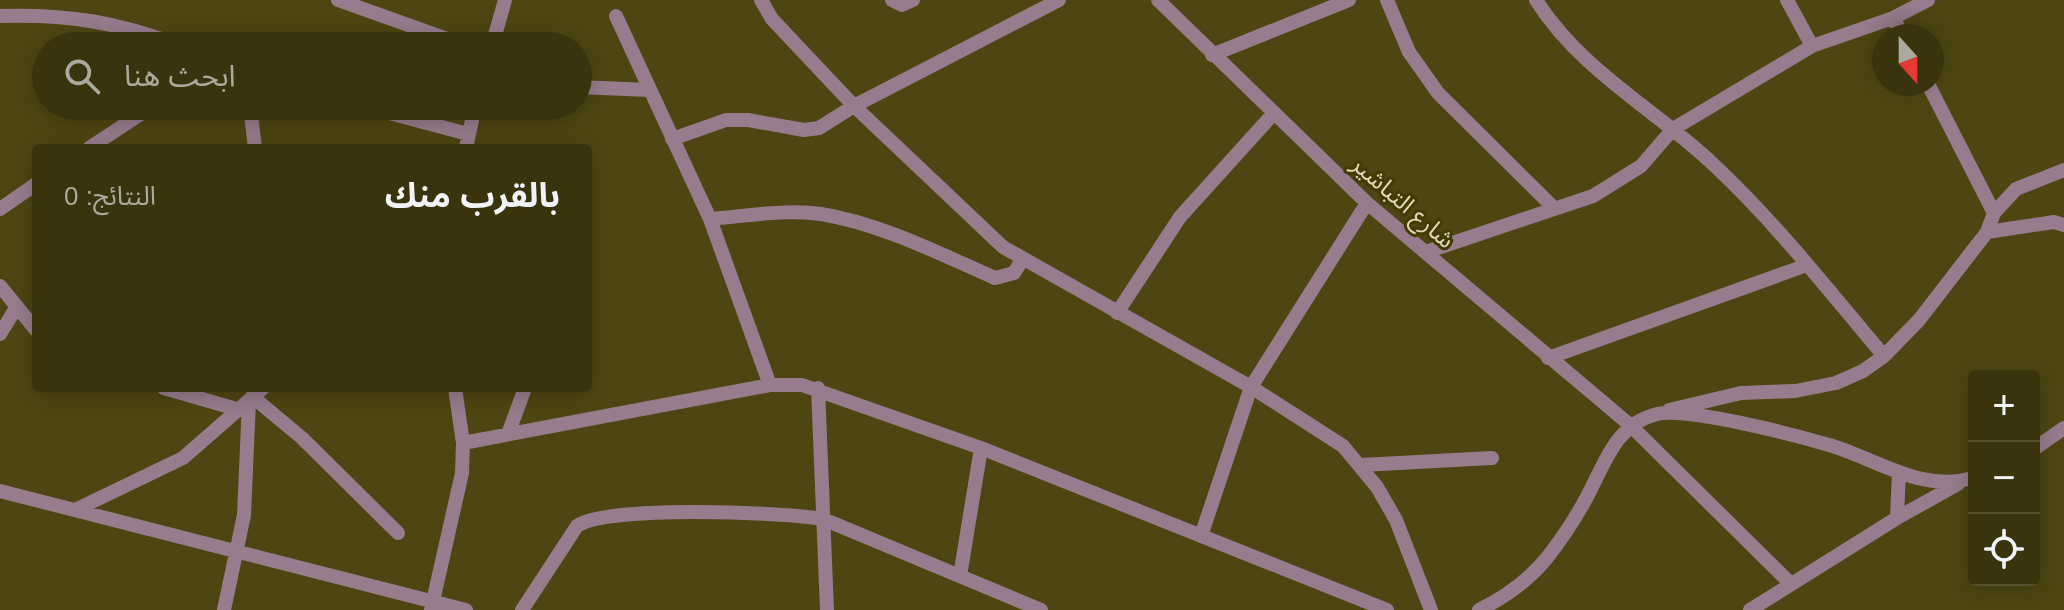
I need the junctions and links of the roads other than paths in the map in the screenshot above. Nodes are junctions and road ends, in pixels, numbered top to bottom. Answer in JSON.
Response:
{"nodes":[{"id":1,"x":338,"y":0,"type":"edge"},
{"id":2,"x":505,"y":0,"type":"edge"},
{"id":3,"x":761,"y":0,"type":"edge"},
{"id":4,"x":892,"y":0,"type":"edge"},
{"id":5,"x":913,"y":0,"type":"edge"},
{"id":6,"x":1059,"y":0,"type":"edge"},
{"id":7,"x":1158,"y":0,"type":"edge"},
{"id":8,"x":1349,"y":0,"type":"edge"},
{"id":9,"x":1387,"y":0,"type":"edge"},
{"id":10,"x":1536,"y":0,"type":"edge"},
{"id":11,"x":1787,"y":0,"type":"edge"},
{"id":12,"x":1928,"y":0,"type":"edge"},
{"id":13,"x":0,"y":16,"type":"edge"},
{"id":14,"x":616,"y":16,"type":"dead end"},
{"id":15,"x":1893,"y":18,"type":"junction"},
{"id":16,"x":1896,"y":24,"type":"edge"},
{"id":17,"x":144,"y":32,"type":"edge"},
{"id":18,"x":428,"y":32,"type":"edge"},
{"id":19,"x":496,"y":32,"type":"edge"},
{"id":20,"x":1812,"y":46,"type":"junction"},
{"id":21,"x":1212,"y":55,"type":"junction"},
{"id":22,"x":592,"y":88,"type":"edge"},
{"id":23,"x":650,"y":90,"type":"junction"},
{"id":24,"x":1934,"y":96,"type":"edge"},
{"id":25,"x":854,"y":106,"type":"junction"},
{"id":26,"x":1274,"y":113,"type":"junction"},
{"id":27,"x":132,"y":120,"type":"edge"},
{"id":28,"x":252,"y":120,"type":"edge"},
{"id":29,"x":405,"y":120,"type":"edge"},
{"id":30,"x":472,"y":120,"type":"edge"},
{"id":31,"x":1673,"y":129,"type":"junction"},
{"id":32,"x":672,"y":139,"type":"junction"},
{"id":33,"x":467,"y":141,"type":"edge"},
{"id":34,"x":95,"y":144,"type":"edge"},
{"id":35,"x":255,"y":144,"type":"edge"},
{"id":36,"x":2064,"y":170,"type":"edge"},
{"id":37,"x":32,"y":187,"type":"edge"},
{"id":38,"x":1367,"y":203,"type":"junction"},
{"id":39,"x":0,"y":209,"type":"edge"},
{"id":40,"x":1555,"y":209,"type":"junction"},
{"id":41,"x":1994,"y":213,"type":"junction"},
{"id":42,"x":710,"y":219,"type":"junction"},
{"id":43,"x":2064,"y":225,"type":"edge"},
{"id":44,"x":1987,"y":232,"type":"junction"},
{"id":45,"x":1426,"y":252,"type":"junction"},
{"id":46,"x":1022,"y":260,"type":"junction"},
{"id":47,"x":1807,"y":265,"type":"junction"},
{"id":48,"x":0,"y":286,"type":"edge"},
{"id":49,"x":16,"y":308,"type":"junction"},
{"id":50,"x":1117,"y":313,"type":"junction"},
{"id":51,"x":32,"y":326,"type":"edge"},
{"id":52,"x":0,"y":334,"type":"edge"},
{"id":53,"x":1884,"y":356,"type":"junction"},
{"id":54,"x":1548,"y":358,"type":"junction"},
{"id":55,"x":770,"y":385,"type":"junction"},
{"id":56,"x":1251,"y":387,"type":"junction"},
{"id":57,"x":818,"y":388,"type":"junction"},
{"id":58,"x":203,"y":392,"type":"edge"},
{"id":59,"x":456,"y":392,"type":"edge"},
{"id":60,"x":524,"y":392,"type":"edge"},
{"id":61,"x":252,"y":397,"type":"edge"},
{"id":62,"x":1660,"y":413,"type":"junction"},
{"id":63,"x":1630,"y":425,"type":"junction"},
{"id":64,"x":2064,"y":428,"type":"edge"},
{"id":65,"x":508,"y":434,"type":"junction"},
{"id":66,"x":463,"y":443,"type":"junction"},
{"id":67,"x":2040,"y":445,"type":"edge"},
{"id":68,"x":981,"y":448,"type":"junction"},
{"id":69,"x":1492,"y":458,"type":"dead end"},
{"id":70,"x":1361,"y":465,"type":"junction"},
{"id":71,"x":1899,"y":472,"type":"junction"},
{"id":72,"x":1968,"y":479,"type":"edge"},
{"id":73,"x":1968,"y":480,"type":"edge"},
{"id":74,"x":0,"y":491,"type":"edge"},
{"id":75,"x":77,"y":509,"type":"junction"},
{"id":76,"x":1897,"y":518,"type":"junction"},
{"id":77,"x":823,"y":519,"type":"junction"},
{"id":78,"x":398,"y":533,"type":"dead end"},
{"id":79,"x":1201,"y":536,"type":"junction"},
{"id":80,"x":237,"y":550,"type":"junction"},
{"id":81,"x":960,"y":576,"type":"junction"},
{"id":82,"x":1791,"y":584,"type":"junction"},
{"id":83,"x":431,"y":607,"type":"edge"},
{"id":84,"x":224,"y":610,"type":"edge"},
{"id":85,"x":466,"y":610,"type":"edge"},
{"id":86,"x":522,"y":610,"type":"edge"},
{"id":87,"x":827,"y":610,"type":"edge"},
{"id":88,"x":1041,"y":610,"type":"edge"},
{"id":89,"x":1387,"y":610,"type":"edge"},
{"id":90,"x":1431,"y":610,"type":"edge"},
{"id":91,"x":1479,"y":610,"type":"edge"},
{"id":92,"x":1750,"y":610,"type":"edge"}],
"edges":[{"from":1,"to":18,"type":"street"},
{"from":2,"to":19,"type":"street"},
{"from":3,"to":25,"type":"street"},
{"from":4,"to":5,"type":"street"},
{"from":6,"to":25,"type":"street"},
{"from":7,"to":21,"type":"street","name":"شارع التباشير"},
{"from":8,"to":21,"type":"street"},
{"from":9,"to":40,"type":"street"},
{"from":10,"to":31,"type":"street"},
{"from":11,"to":20,"type":"street"},
{"from":12,"to":15,"type":"street"},
{"from":13,"to":17,"type":"street"},
{"from":14,"to":23,"type":"street"},
{"from":15,"to":16,"type":"street"},
{"from":15,"to":20,"type":"street"},
{"from":20,"to":31,"type":"street"},
{"from":21,"to":26,"type":"street","name":"شارع التباشير"},
{"from":22,"to":23,"type":"street"},
{"from":23,"to":32,"type":"street"},
{"from":24,"to":41,"type":"street"},
{"from":25,"to":32,"type":"street"},
{"from":25,"to":46,"type":"street"},
{"from":26,"to":38,"type":"street","name":"شارع التباشير"},
{"from":26,"to":50,"type":"street"},
{"from":27,"to":34,"type":"street"},
{"from":28,"to":35,"type":"street"},
{"from":29,"to":33,"type":"street"},
{"from":30,"to":33,"type":"street"},
{"from":31,"to":40,"type":"street"},
{"from":31,"to":47,"type":"street"},
{"from":32,"to":42,"type":"street"},
{"from":36,"to":41,"type":"street"},
{"from":37,"to":39,"type":"street"},
{"from":38,"to":45,"type":"street","name":"شارع التباشير"},
{"from":38,"to":56,"type":"street"},
{"from":40,"to":45,"type":"street"},
{"from":41,"to":44,"type":"street"},
{"from":42,"to":46,"type":"street"},
{"from":42,"to":55,"type":"street"},
{"from":43,"to":44,"type":"street"},
{"from":44,"to":53,"type":"street"},
{"from":45,"to":54,"type":"street","name":"شارع التباشير"},
{"from":46,"to":50,"type":"street"},
{"from":47,"to":53,"type":"street"},
{"from":47,"to":54,"type":"street"},
{"from":48,"to":49,"type":"street"},
{"from":49,"to":51,"type":"street"},
{"from":49,"to":52,"type":"street"},
{"from":50,"to":56,"type":"street"},
{"from":53,"to":62,"type":"street"},
{"from":54,"to":63,"type":"street","name":"شارع التباشير"},
{"from":55,"to":57,"type":"street"},
{"from":55,"to":65,"type":"street"},
{"from":56,"to":70,"type":"street"},
{"from":56,"to":79,"type":"street"},
{"from":57,"to":68,"type":"street"},
{"from":57,"to":77,"type":"street"},
{"from":58,"to":61,"type":"street"},
{"from":59,"to":66,"type":"street"},
{"from":60,"to":65,"type":"street"},
{"from":61,"to":75,"type":"street"},
{"from":61,"to":78,"type":"street"},
{"from":61,"to":80,"type":"street"},
{"from":62,"to":63,"type":"street"},
{"from":62,"to":71,"type":"street"},
{"from":63,"to":82,"type":"street","name":"شارع التباشير"},
{"from":63,"to":91,"type":"street"},
{"from":64,"to":67,"type":"street"},
{"from":65,"to":66,"type":"street"},
{"from":66,"to":83,"type":"street"},
{"from":68,"to":79,"type":"street"},
{"from":68,"to":81,"type":"street"},
{"from":69,"to":70,"type":"street"},
{"from":70,"to":90,"type":"street"},
{"from":71,"to":72,"type":"street"},
{"from":71,"to":76,"type":"street"},
{"from":73,"to":76,"type":"street"},
{"from":74,"to":75,"type":"street"},
{"from":75,"to":80,"type":"street"},
{"from":76,"to":82,"type":"street"},
{"from":77,"to":81,"type":"street"},
{"from":77,"to":86,"type":"street"},
{"from":77,"to":87,"type":"street"},
{"from":79,"to":89,"type":"street"},
{"from":80,"to":83,"type":"street"},
{"from":80,"to":84,"type":"street"},
{"from":81,"to":88,"type":"street"},
{"from":82,"to":92,"type":"street"},
{"from":83,"to":85,"type":"street"}]}
